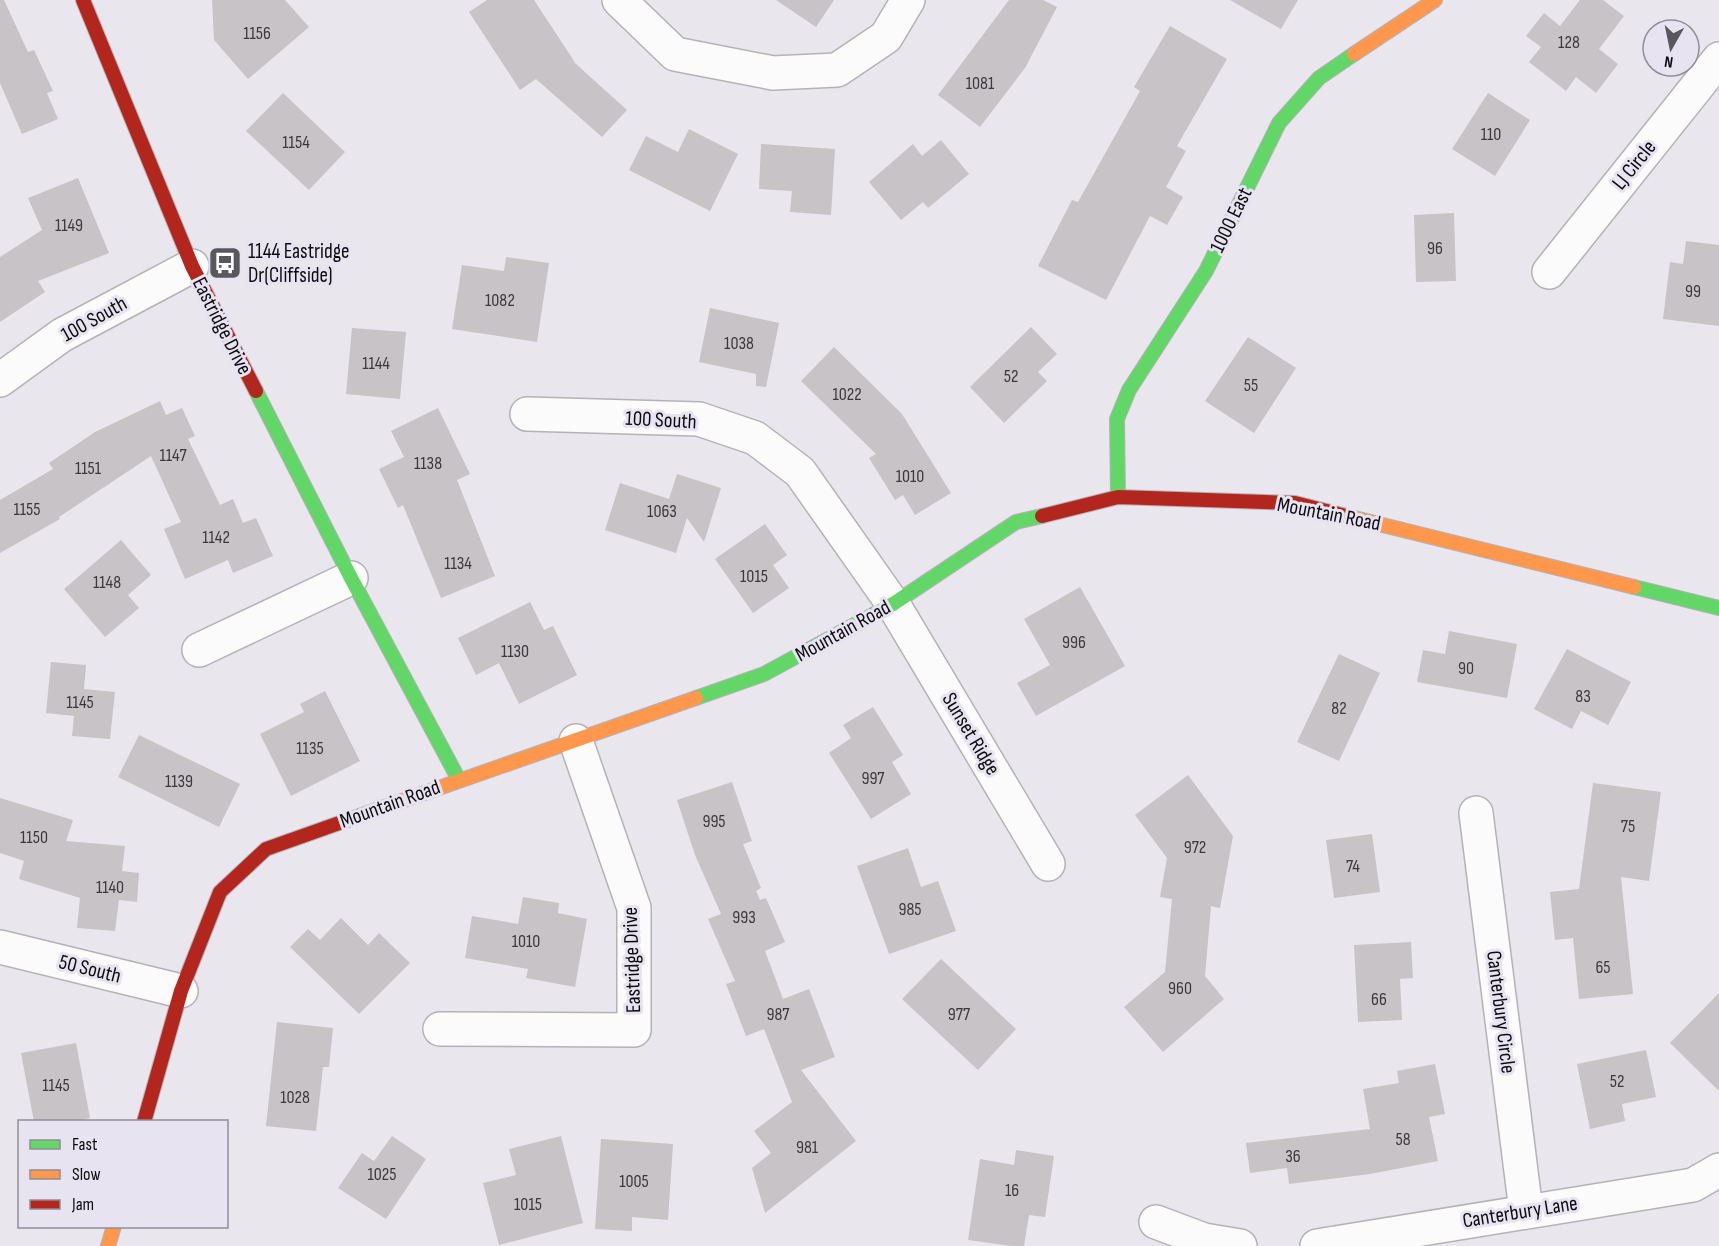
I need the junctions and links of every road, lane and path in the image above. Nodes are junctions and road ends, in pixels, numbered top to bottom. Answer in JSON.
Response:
{"nodes":[{"id":1,"x":82,"y":0,"type":"edge"},
{"id":2,"x":619,"y":0,"type":"edge"},
{"id":3,"x":908,"y":0,"type":"edge"},
{"id":4,"x":1432,"y":1,"type":"edge"},
{"id":5,"x":1719,"y":59,"type":"edge"},
{"id":6,"x":192,"y":266,"type":"junction"},
{"id":7,"x":1549,"y":272,"type":"dead end"},
{"id":8,"x":0,"y":380,"type":"edge"},
{"id":9,"x":527,"y":414,"type":"dead end"},
{"id":10,"x":1118,"y":497,"type":"junction"},
{"id":11,"x":351,"y":579,"type":"junction"},
{"id":12,"x":893,"y":604,"type":"junction"},
{"id":13,"x":1719,"y":608,"type":"edge"},
{"id":14,"x":199,"y":650,"type":"dead end"},
{"id":15,"x":576,"y":741,"type":"junction"},
{"id":16,"x":459,"y":780,"type":"junction"},
{"id":17,"x":1476,"y":813,"type":"dead end"},
{"id":18,"x":1048,"y":864,"type":"dead end"},
{"id":19,"x":0,"y":947,"type":"edge"},
{"id":20,"x":181,"y":991,"type":"junction"},
{"id":21,"x":440,"y":1029,"type":"dead end"},
{"id":22,"x":145,"y":1120,"type":"edge"},
{"id":23,"x":1719,"y":1170,"type":"edge"},
{"id":24,"x":1526,"y":1211,"type":"junction"},
{"id":25,"x":1156,"y":1222,"type":"dead end"},
{"id":26,"x":114,"y":1228,"type":"edge"},
{"id":27,"x":108,"y":1246,"type":"edge"},
{"id":28,"x":1240,"y":1246,"type":"edge"},
{"id":29,"x":1317,"y":1246,"type":"edge"}],
"edges":[{"from":1,"to":6,"type":"street","name":"Eastridge Drive"},
{"from":2,"to":3,"type":"street"},
{"from":4,"to":10,"type":"street","name":"1000 East"},
{"from":5,"to":7,"type":"street","name":"LJ Circle"},
{"from":6,"to":8,"type":"street","name":"100 South"},
{"from":6,"to":11,"type":"street","name":"Eastridge Drive"},
{"from":9,"to":12,"type":"street","name":"100 South"},
{"from":10,"to":12,"type":"street","name":"Mountain Road"},
{"from":10,"to":13,"type":"street","name":"Mountain Road"},
{"from":11,"to":14,"type":"street"},
{"from":11,"to":16,"type":"street","name":"Eastridge Drive"},
{"from":12,"to":15,"type":"street","name":"Mountain Road"},
{"from":12,"to":18,"type":"street","name":"Sunset Ridge"},
{"from":15,"to":16,"type":"street","name":"Mountain Road"},
{"from":15,"to":21,"type":"street","name":"Eastridge Drive"},
{"from":16,"to":20,"type":"street","name":"Mountain Road"},
{"from":17,"to":24,"type":"street","name":"Canterbury Circle"},
{"from":19,"to":20,"type":"street","name":"50 South"},
{"from":20,"to":22,"type":"street","name":"Mountain Road"},
{"from":23,"to":24,"type":"street","name":"Canterbury Lane"},
{"from":24,"to":29,"type":"street","name":"Canterbury Lane"},
{"from":25,"to":28,"type":"street"},
{"from":26,"to":27,"type":"street"}]}
